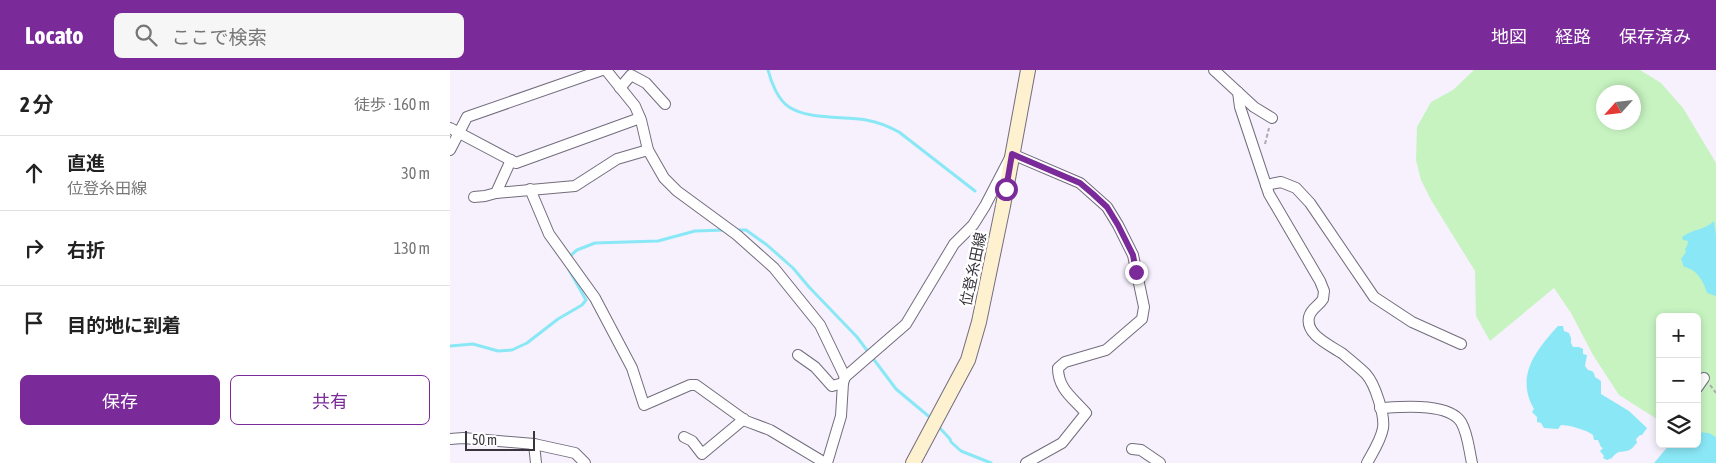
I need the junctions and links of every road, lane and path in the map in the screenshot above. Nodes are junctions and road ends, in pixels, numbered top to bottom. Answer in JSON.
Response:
{"nodes":[{"id":1,"x":602,"y":70,"type":"edge"},
{"id":2,"x":606,"y":70,"type":"edge"},
{"id":3,"x":1028,"y":70,"type":"edge"},
{"id":4,"x":1214,"y":70,"type":"edge"},
{"id":5,"x":620,"y":88,"type":"junction"},
{"id":6,"x":1238,"y":92,"type":"junction"},
{"id":7,"x":665,"y":104,"type":"dead end"},
{"id":8,"x":640,"y":118,"type":"junction"},
{"id":9,"x":1272,"y":118,"type":"joint"},
{"id":10,"x":454,"y":131,"type":"edge"},
{"id":11,"x":1265,"y":144,"type":"dead end"},
{"id":12,"x":450,"y":150,"type":"edge"},
{"id":13,"x":648,"y":150,"type":"junction"},
{"id":14,"x":1012,"y":154,"type":"junction"},
{"id":15,"x":511,"y":160,"type":"junction"},
{"id":16,"x":1266,"y":185,"type":"junction"},
{"id":17,"x":530,"y":190,"type":"junction"},
{"id":18,"x":496,"y":192,"type":"junction"},
{"id":19,"x":474,"y":197,"type":"dead end"},
{"id":20,"x":1460,"y":344,"type":"dead end"},
{"id":21,"x":798,"y":356,"type":"dead end"},
{"id":22,"x":1704,"y":378,"type":"dead end"},
{"id":23,"x":844,"y":380,"type":"junction"},
{"id":24,"x":1701,"y":382,"type":"edge"},
{"id":25,"x":1380,"y":408,"type":"junction"},
{"id":26,"x":744,"y":419,"type":"junction"},
{"id":27,"x":684,"y":437,"type":"dead end"},
{"id":28,"x":450,"y":440,"type":"edge"},
{"id":29,"x":534,"y":444,"type":"junction"},
{"id":30,"x":1132,"y":449,"type":"dead end"},
{"id":31,"x":536,"y":463,"type":"edge"},
{"id":32,"x":585,"y":463,"type":"edge"},
{"id":33,"x":826,"y":463,"type":"edge"},
{"id":34,"x":913,"y":463,"type":"edge"},
{"id":35,"x":1026,"y":463,"type":"edge"},
{"id":36,"x":1160,"y":463,"type":"edge"},
{"id":37,"x":1367,"y":463,"type":"edge"},
{"id":38,"x":1472,"y":463,"type":"edge"}],
"edges":[{"from":1,"to":10,"type":"street"},
{"from":2,"to":5,"type":"street"},
{"from":3,"to":14,"type":"main road","name":"位登糸田線"},
{"from":4,"to":6,"type":"street"},
{"from":5,"to":7,"type":"street"},
{"from":5,"to":8,"type":"street"},
{"from":6,"to":9,"type":"street"},
{"from":6,"to":16,"type":"street"},
{"from":8,"to":13,"type":"street"},
{"from":8,"to":15,"type":"street"},
{"from":9,"to":11,"type":"path"},
{"from":10,"to":12,"type":"street"},
{"from":10,"to":15,"type":"street"},
{"from":13,"to":17,"type":"street"},
{"from":13,"to":23,"type":"street"},
{"from":14,"to":23,"type":"street"},
{"from":14,"to":34,"type":"main road","name":"位登糸田線"},
{"from":14,"to":35,"type":"street"},
{"from":15,"to":18,"type":"street"},
{"from":16,"to":20,"type":"street"},
{"from":16,"to":25,"type":"street"},
{"from":17,"to":18,"type":"street"},
{"from":17,"to":26,"type":"street"},
{"from":18,"to":19,"type":"street"},
{"from":21,"to":23,"type":"street"},
{"from":22,"to":24,"type":"street"},
{"from":23,"to":33,"type":"street"},
{"from":25,"to":37,"type":"street"},
{"from":25,"to":38,"type":"street"},
{"from":26,"to":27,"type":"street"},
{"from":26,"to":33,"type":"street"},
{"from":28,"to":29,"type":"street"},
{"from":29,"to":31,"type":"street"},
{"from":29,"to":32,"type":"street"},
{"from":30,"to":36,"type":"street"}]}
